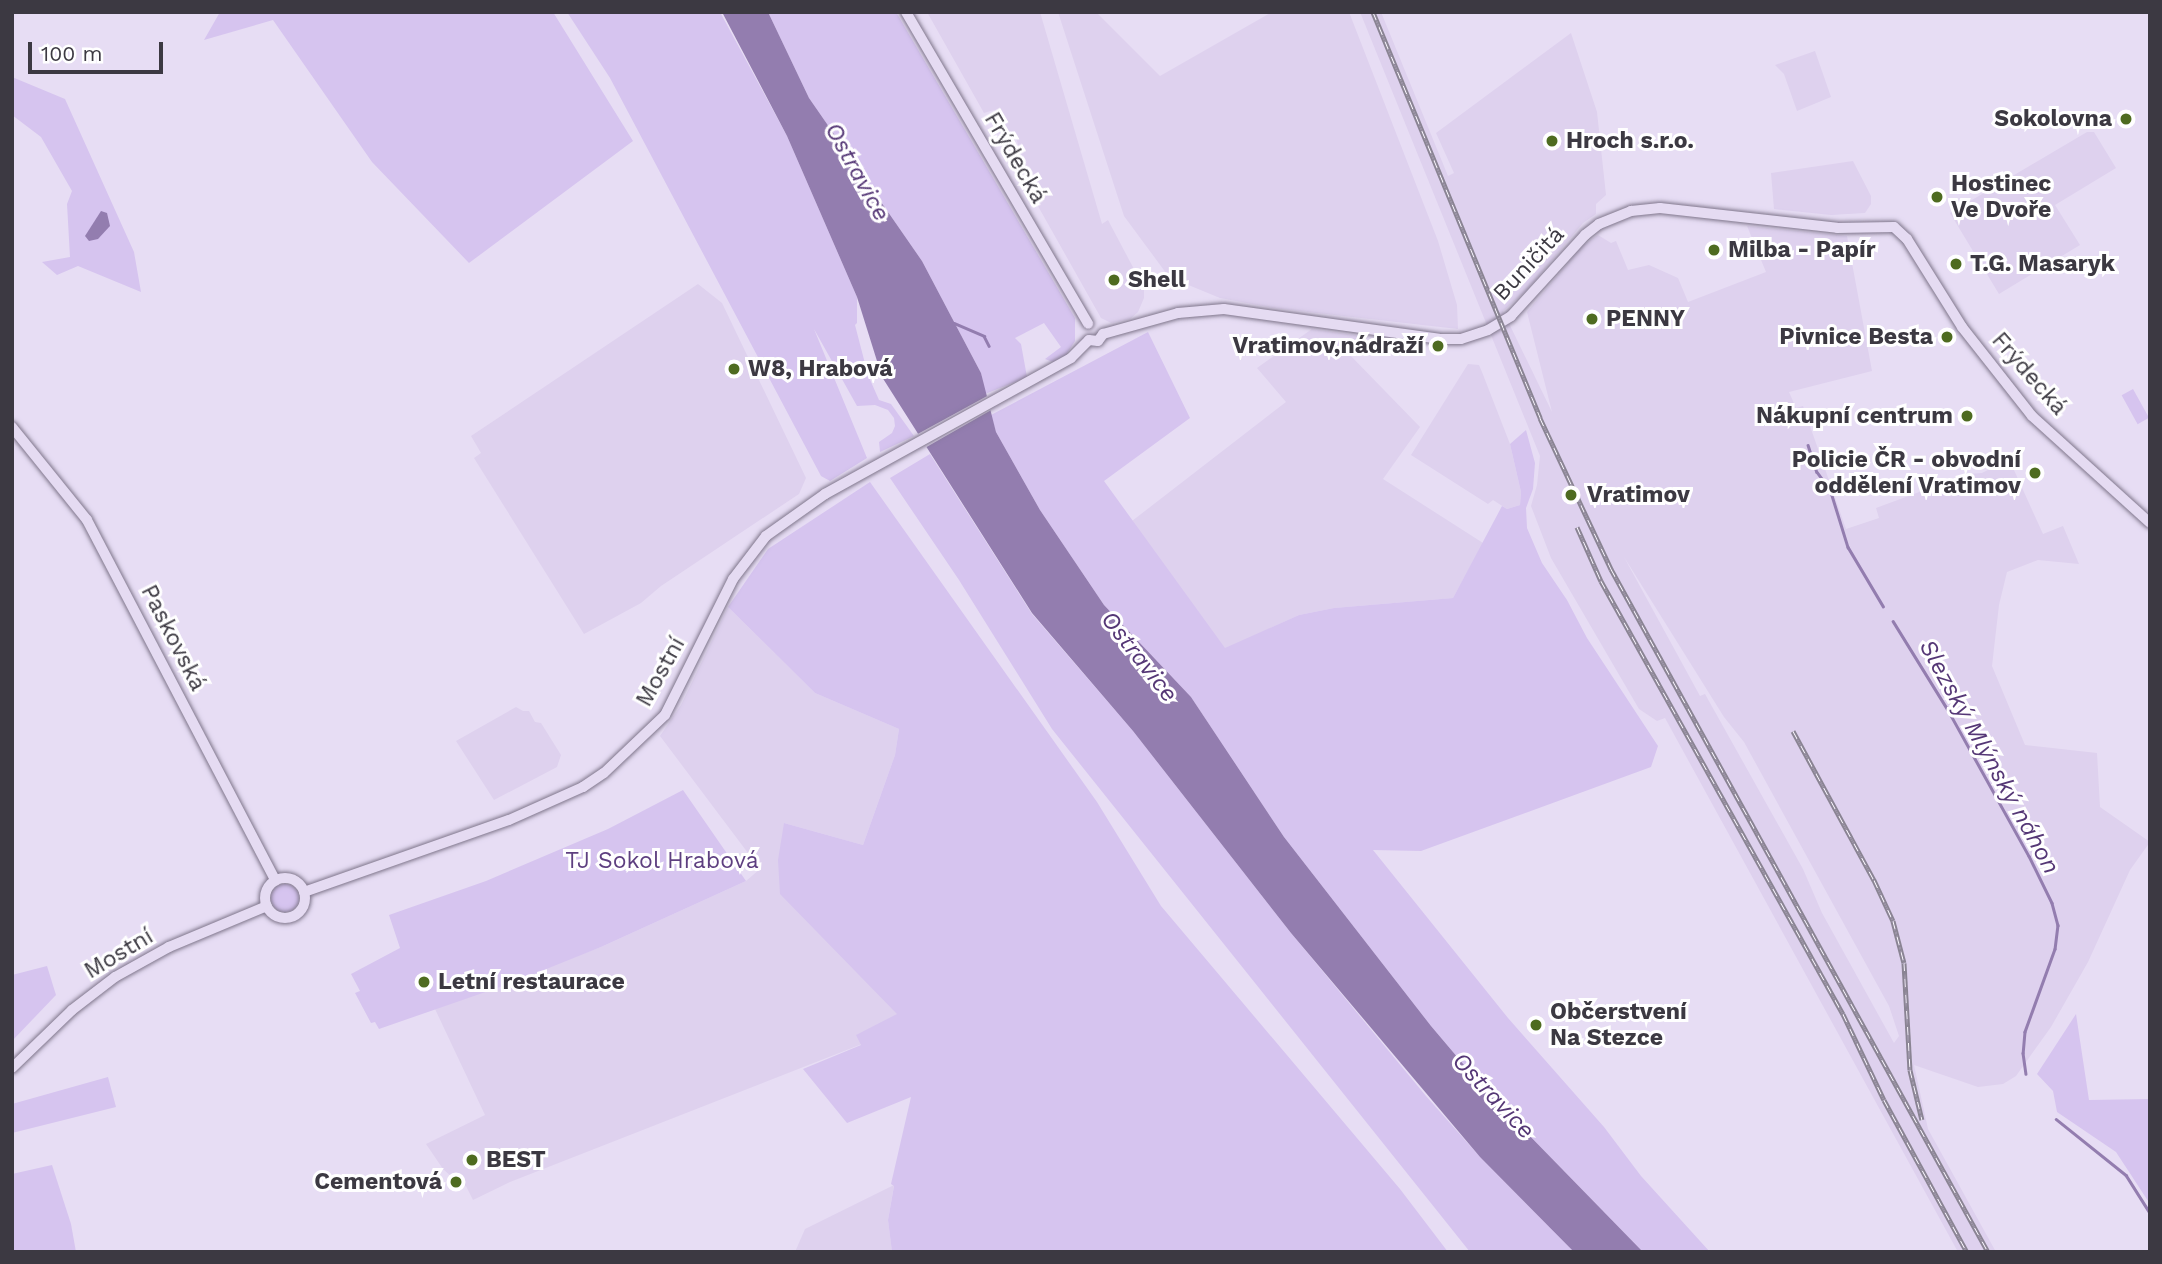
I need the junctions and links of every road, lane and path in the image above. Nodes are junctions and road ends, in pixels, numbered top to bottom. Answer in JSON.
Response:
{"nodes":[{"id":1,"x":906,"y":12,"type":"edge"},
{"id":2,"x":1901,"y":232,"type":"joint"},
{"id":3,"x":1088,"y":324,"type":"junction"},
{"id":4,"x":1103,"y":334,"type":"junction"},
{"id":5,"x":1089,"y":340,"type":"junction"},
{"id":6,"x":12,"y":427,"type":"edge"},
{"id":7,"x":2150,"y":523,"type":"edge"},
{"id":8,"x":276,"y":881,"type":"junction"},
{"id":9,"x":304,"y":892,"type":"junction"},
{"id":10,"x":267,"y":906,"type":"junction"},
{"id":11,"x":12,"y":1068,"type":"edge"}],
"edges":[{"from":1,"to":3,"type":"main road","name":"Frýdecká"},
{"from":2,"to":4,"type":"main road","name":"Buničitá"},
{"from":2,"to":7,"type":"main road","name":"Frýdecká"},
{"from":3,"to":4,"type":"main road"},
{"from":3,"to":5,"type":"main road"},
{"from":4,"to":5,"type":"main road"},
{"from":5,"to":9,"type":"main road","name":"Mostní"},
{"from":6,"to":8,"type":"main road","name":"Paskovská"},
{"from":8,"to":9,"type":"main road"},
{"from":8,"to":10,"type":"main road"},
{"from":9,"to":10,"type":"main road"},
{"from":10,"to":11,"type":"main road","name":"Mostní"}]}
